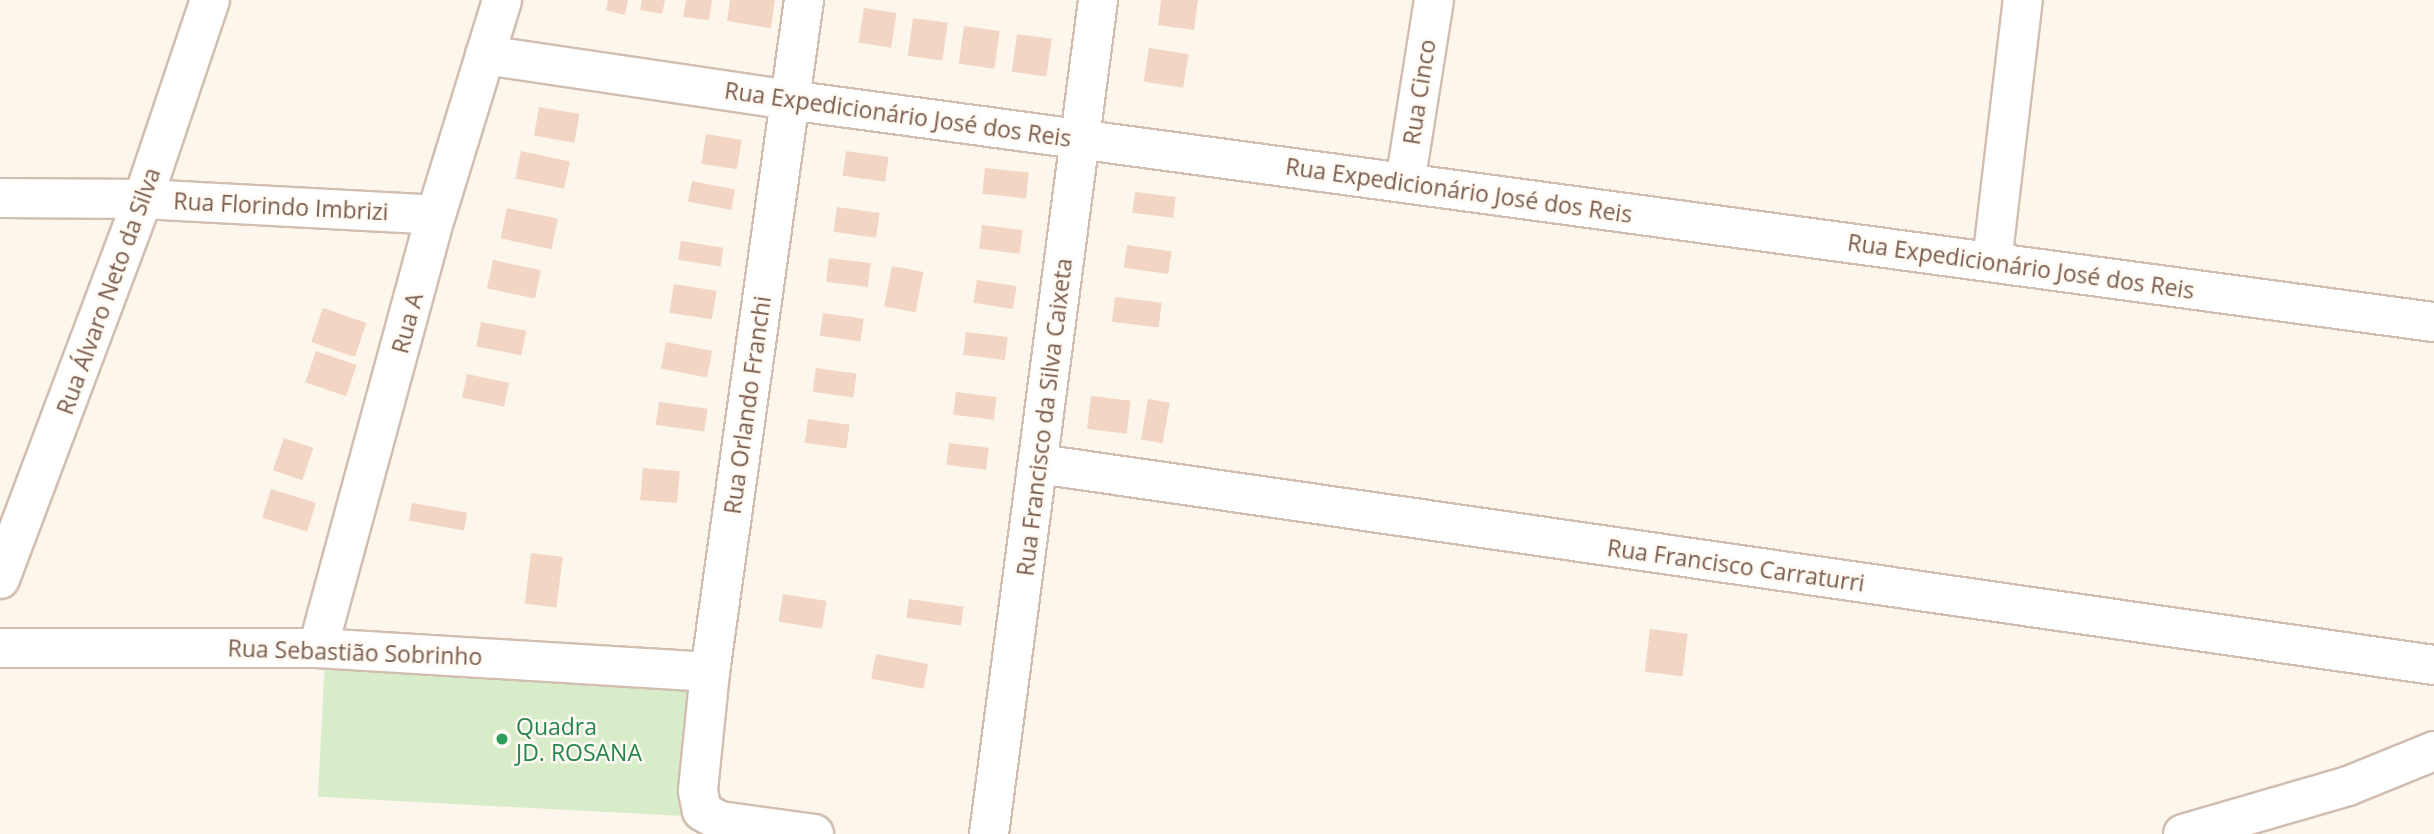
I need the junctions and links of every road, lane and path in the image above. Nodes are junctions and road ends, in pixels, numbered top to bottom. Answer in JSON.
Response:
{"nodes":[{"id":1,"x":210,"y":0,"type":"edge"},
{"id":2,"x":502,"y":0,"type":"edge"},
{"id":3,"x":804,"y":0,"type":"edge"},
{"id":4,"x":1098,"y":0,"type":"edge"},
{"id":5,"x":1434,"y":0,"type":"edge"},
{"id":6,"x":2023,"y":0,"type":"edge"},
{"id":7,"x":485,"y":55,"type":"junction"},
{"id":8,"x":789,"y":100,"type":"junction"},
{"id":9,"x":1079,"y":138,"type":"junction"},
{"id":10,"x":1405,"y":183,"type":"junction"},
{"id":11,"x":0,"y":198,"type":"edge"},
{"id":12,"x":143,"y":199,"type":"junction"},
{"id":13,"x":436,"y":215,"type":"junction"},
{"id":14,"x":1992,"y":262,"type":"junction"},
{"id":15,"x":2434,"y":322,"type":"edge"},
{"id":16,"x":1038,"y":464,"type":"junction"},
{"id":17,"x":0,"y":579,"type":"edge"},
{"id":18,"x":0,"y":648,"type":"edge"},
{"id":19,"x":317,"y":648,"type":"junction"},
{"id":20,"x":2434,"y":665,"type":"edge"},
{"id":21,"x":710,"y":672,"type":"junction"},
{"id":22,"x":2434,"y":751,"type":"edge"},
{"id":23,"x":814,"y":834,"type":"edge"},
{"id":24,"x":989,"y":834,"type":"edge"},
{"id":25,"x":2183,"y":834,"type":"edge"}],
"edges":[{"from":1,"to":12,"type":"street","name":"Rua Álvaro Neto da Silva"},
{"from":2,"to":7,"type":"street","name":"Rua A"},
{"from":3,"to":8,"type":"street","name":"Rua Orlando Franchi"},
{"from":4,"to":9,"type":"street","name":"Rua Francisco da Silva Caixeta"},
{"from":5,"to":10,"type":"street","name":"Rua Cinco"},
{"from":6,"to":14,"type":"street"},
{"from":7,"to":8,"type":"street","name":"Rua Expedicionário José dos Reis"},
{"from":7,"to":13,"type":"street","name":"Rua A"},
{"from":8,"to":9,"type":"street","name":"Rua Expedicionário José dos Reis"},
{"from":8,"to":21,"type":"street","name":"Rua Orlando Franchi"},
{"from":9,"to":10,"type":"street","name":"Rua Expedicionário José dos Reis"},
{"from":9,"to":16,"type":"street","name":"Rua Francisco da Silva Caixeta"},
{"from":10,"to":14,"type":"street","name":"Rua Expedicionário José dos Reis"},
{"from":11,"to":12,"type":"street","name":"Rua Florindo Imbrizi"},
{"from":12,"to":13,"type":"street","name":"Rua Florindo Imbrizi"},
{"from":12,"to":17,"type":"street","name":"Rua Álvaro Neto da Silva"},
{"from":13,"to":19,"type":"street","name":"Rua A"},
{"from":14,"to":15,"type":"street","name":"Rua Expedicionário José dos Reis"},
{"from":16,"to":20,"type":"street","name":"Rua Francisco Carraturri"},
{"from":16,"to":24,"type":"street","name":"Rua Francisco da Silva Caixeta"},
{"from":18,"to":19,"type":"street","name":"Rua Sebastião Sobrinho"},
{"from":19,"to":21,"type":"street","name":"Rua Sebastião Sobrinho"},
{"from":21,"to":23,"type":"street","name":"Rua Orlando Franchi"},
{"from":22,"to":25,"type":"street"}]}
